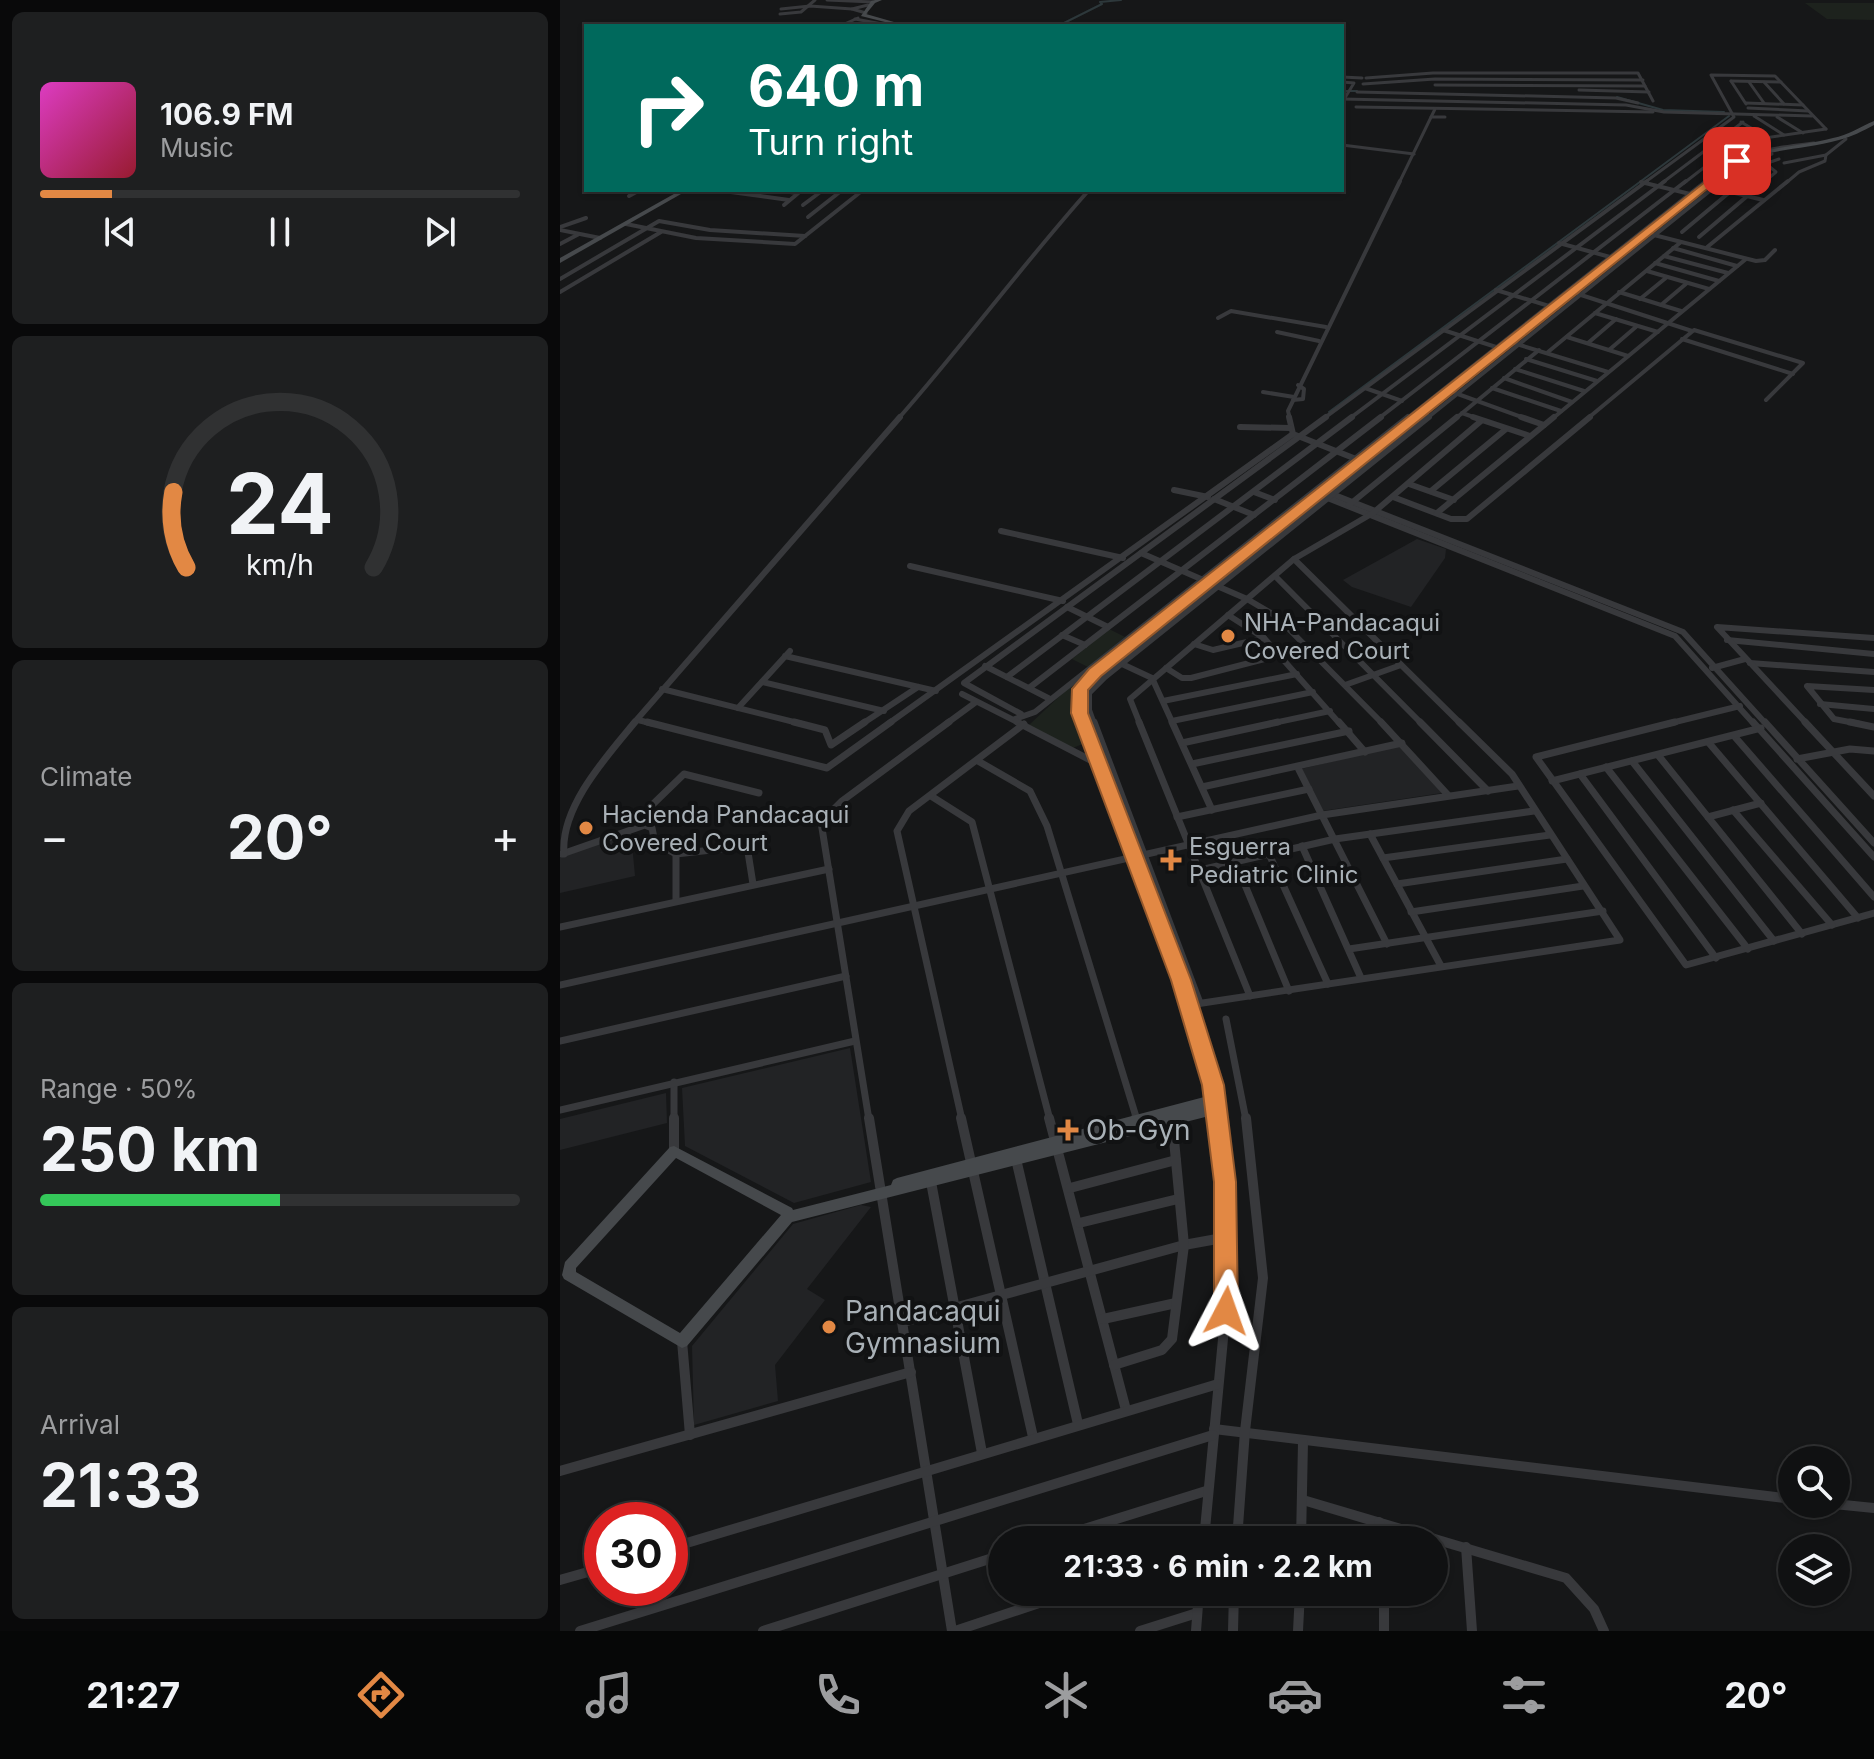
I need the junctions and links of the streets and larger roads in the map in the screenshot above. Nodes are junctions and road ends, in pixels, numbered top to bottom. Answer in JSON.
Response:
{"nodes":[{"id":1,"x":829,"y":0,"type":"edge"},
{"id":2,"x":880,"y":0,"type":"edge"},
{"id":3,"x":873,"y":2,"type":"junction"},
{"id":4,"x":815,"y":4,"type":"edge"},
{"id":5,"x":852,"y":9,"type":"junction"},
{"id":6,"x":781,"y":12,"type":"dead end"},
{"id":7,"x":864,"y":14,"type":"junction"},
{"id":8,"x":855,"y":19,"type":"junction"},
{"id":9,"x":844,"y":24,"type":"edge"},
{"id":10,"x":880,"y":24,"type":"edge"},
{"id":11,"x":899,"y":24,"type":"edge"},
{"id":12,"x":1433,"y":73,"type":"junction"},
{"id":13,"x":1728,"y":75,"type":"junction"},
{"id":14,"x":1574,"y":76,"type":"junction"},
{"id":15,"x":1344,"y":80,"type":"edge"},
{"id":16,"x":1344,"y":80,"type":"edge"},
{"id":17,"x":1731,"y":81,"type":"junction"},
{"id":18,"x":1435,"y":82,"type":"junction"},
{"id":19,"x":1749,"y":82,"type":"junction"},
{"id":20,"x":1764,"y":82,"type":"junction"},
{"id":21,"x":1781,"y":82,"type":"junction"},
{"id":22,"x":1390,"y":85,"type":"junction"},
{"id":23,"x":1645,"y":86,"type":"junction"},
{"id":24,"x":1578,"y":87,"type":"junction"},
{"id":25,"x":1630,"y":91,"type":"junction"},
{"id":26,"x":1357,"y":92,"type":"dead end"},
{"id":27,"x":1649,"y":92,"type":"junction"},
{"id":28,"x":1436,"y":94,"type":"junction"},
{"id":29,"x":1582,"y":97,"type":"junction"},
{"id":30,"x":1633,"y":98,"type":"dead end"},
{"id":31,"x":1344,"y":99,"type":"edge"},
{"id":32,"x":1344,"y":100,"type":"edge"},
{"id":33,"x":1435,"y":101,"type":"junction"},
{"id":34,"x":1653,"y":101,"type":"dead end"},
{"id":35,"x":1764,"y":103,"type":"junction"},
{"id":36,"x":1548,"y":104,"type":"junction"},
{"id":37,"x":1784,"y":104,"type":"junction"},
{"id":38,"x":1584,"y":105,"type":"junction"},
{"id":39,"x":1803,"y":105,"type":"junction"},
{"id":40,"x":1356,"y":107,"type":"dead end"},
{"id":41,"x":1436,"y":109,"type":"junction"},
{"id":42,"x":1652,"y":109,"type":"junction"},
{"id":43,"x":1720,"y":110,"type":"dead end"},
{"id":44,"x":1749,"y":110,"type":"junction"},
{"id":45,"x":1808,"y":111,"type":"junction"},
{"id":46,"x":1549,"y":112,"type":"junction"},
{"id":47,"x":1664,"y":112,"type":"junction"},
{"id":48,"x":1729,"y":115,"type":"junction"},
{"id":49,"x":1775,"y":115,"type":"junction"},
{"id":50,"x":1796,"y":116,"type":"junction"},
{"id":51,"x":1812,"y":116,"type":"junction"},
{"id":52,"x":1431,"y":117,"type":"junction"},
{"id":53,"x":1445,"y":117,"type":"dead end"},
{"id":54,"x":1743,"y":122,"type":"junction"},
{"id":55,"x":1874,"y":123,"type":"edge"},
{"id":56,"x":1734,"y":129,"type":"junction"},
{"id":57,"x":1818,"y":131,"type":"junction"},
{"id":58,"x":1803,"y":133,"type":"junction"},
{"id":59,"x":1743,"y":134,"type":"junction"},
{"id":60,"x":1725,"y":135,"type":"junction"},
{"id":61,"x":1786,"y":136,"type":"junction"},
{"id":62,"x":1769,"y":138,"type":"junction"},
{"id":63,"x":1751,"y":140,"type":"junction"},
{"id":64,"x":1844,"y":140,"type":"junction"},
{"id":65,"x":1344,"y":145,"type":"edge"},
{"id":66,"x":1801,"y":146,"type":"junction"},
{"id":67,"x":1681,"y":153,"type":"junction"},
{"id":68,"x":1770,"y":153,"type":"junction"},
{"id":69,"x":1414,"y":154,"type":"junction"},
{"id":70,"x":1826,"y":155,"type":"junction"},
{"id":71,"x":1697,"y":157,"type":"junction"},
{"id":72,"x":1715,"y":160,"type":"junction"},
{"id":73,"x":1802,"y":160,"type":"junction"},
{"id":74,"x":1782,"y":161,"type":"junction"},
{"id":75,"x":1729,"y":163,"type":"junction"},
{"id":76,"x":1765,"y":163,"type":"junction"},
{"id":77,"x":1813,"y":168,"type":"junction"},
{"id":78,"x":1799,"y":172,"type":"junction"},
{"id":79,"x":1641,"y":182,"type":"junction"},
{"id":80,"x":1658,"y":186,"type":"junction"},
{"id":81,"x":1716,"y":188,"type":"junction"},
{"id":82,"x":1675,"y":190,"type":"junction"},
{"id":83,"x":636,"y":192,"type":"edge"},
{"id":84,"x":682,"y":192,"type":"edge"},
{"id":85,"x":710,"y":192,"type":"edge"},
{"id":86,"x":728,"y":192,"type":"joint"},
{"id":87,"x":800,"y":192,"type":"edge"},
{"id":88,"x":820,"y":192,"type":"edge"},
{"id":89,"x":837,"y":192,"type":"edge"},
{"id":90,"x":860,"y":192,"type":"edge"},
{"id":91,"x":1087,"y":192,"type":"edge"},
{"id":92,"x":1729,"y":192,"type":"junction"},
{"id":93,"x":705,"y":194,"type":"dead end"},
{"id":94,"x":1690,"y":194,"type":"junction"},
{"id":95,"x":745,"y":195,"type":"junction"},
{"id":96,"x":629,"y":196,"type":"dead end"},
{"id":97,"x":1747,"y":196,"type":"junction"},
{"id":98,"x":721,"y":197,"type":"dead end"},
{"id":99,"x":765,"y":197,"type":"junction"},
{"id":100,"x":735,"y":200,"type":"dead end"},
{"id":101,"x":789,"y":200,"type":"junction"},
{"id":102,"x":1763,"y":200,"type":"junction"},
{"id":103,"x":756,"y":202,"type":"dead end"},
{"id":104,"x":784,"y":205,"type":"dead end"},
{"id":105,"x":803,"y":205,"type":"dead end"},
{"id":106,"x":1597,"y":216,"type":"junction"},
{"id":107,"x":586,"y":218,"type":"dead end"},
{"id":108,"x":826,"y":219,"type":"junction"},
{"id":109,"x":1612,"y":219,"type":"junction"},
{"id":110,"x":626,"y":224,"type":"junction"},
{"id":111,"x":1631,"y":225,"type":"junction"},
{"id":112,"x":560,"y":228,"type":"edge"},
{"id":113,"x":645,"y":228,"type":"junction"},
{"id":114,"x":710,"y":230,"type":"junction"},
{"id":115,"x":1650,"y":232,"type":"junction"},
{"id":116,"x":579,"y":234,"type":"junction"},
{"id":117,"x":658,"y":234,"type":"junction"},
{"id":118,"x":805,"y":236,"type":"junction"},
{"id":119,"x":1699,"y":237,"type":"junction"},
{"id":120,"x":600,"y":238,"type":"junction"},
{"id":121,"x":696,"y":238,"type":"junction"},
{"id":122,"x":1714,"y":240,"type":"junction"},
{"id":123,"x":562,"y":242,"type":"edge"},
{"id":124,"x":1681,"y":242,"type":"junction"},
{"id":125,"x":1559,"y":243,"type":"junction"},
{"id":126,"x":1577,"y":247,"type":"junction"},
{"id":127,"x":1673,"y":248,"type":"junction"},
{"id":128,"x":1706,"y":248,"type":"junction"},
{"id":129,"x":1775,"y":250,"type":"dead end"},
{"id":130,"x":1594,"y":252,"type":"junction"},
{"id":131,"x":1664,"y":256,"type":"junction"},
{"id":132,"x":1610,"y":257,"type":"junction"},
{"id":133,"x":1746,"y":259,"type":"junction"},
{"id":134,"x":560,"y":261,"type":"edge"},
{"id":135,"x":1655,"y":263,"type":"junction"},
{"id":136,"x":1737,"y":266,"type":"junction"},
{"id":137,"x":1647,"y":271,"type":"junction"},
{"id":138,"x":1728,"y":273,"type":"junction"},
{"id":139,"x":562,"y":276,"type":"edge"},
{"id":140,"x":1667,"y":277,"type":"junction"},
{"id":141,"x":581,"y":279,"type":"junction"},
{"id":142,"x":1719,"y":281,"type":"junction"},
{"id":143,"x":1687,"y":283,"type":"junction"},
{"id":144,"x":1709,"y":289,"type":"junction"},
{"id":145,"x":1496,"y":290,"type":"junction"},
{"id":146,"x":560,"y":292,"type":"edge"},
{"id":147,"x":1619,"y":292,"type":"junction"},
{"id":148,"x":1577,"y":293,"type":"junction"},
{"id":149,"x":1515,"y":295,"type":"junction"},
{"id":150,"x":1640,"y":299,"type":"junction"},
{"id":151,"x":1532,"y":300,"type":"junction"},
{"id":152,"x":1607,"y":303,"type":"junction"},
{"id":153,"x":1661,"y":305,"type":"junction"},
{"id":154,"x":1549,"y":306,"type":"junction"},
{"id":155,"x":1681,"y":311,"type":"junction"},
{"id":156,"x":1595,"y":313,"type":"junction"},
{"id":157,"x":1218,"y":318,"type":"dead end"},
{"id":158,"x":1616,"y":319,"type":"junction"},
{"id":159,"x":1669,"y":322,"type":"junction"},
{"id":160,"x":1637,"y":326,"type":"junction"},
{"id":161,"x":1326,"y":327,"type":"junction"},
{"id":162,"x":1443,"y":330,"type":"junction"},
{"id":163,"x":1692,"y":331,"type":"junction"},
{"id":164,"x":1277,"y":332,"type":"dead end"},
{"id":165,"x":1658,"y":332,"type":"junction"},
{"id":166,"x":1460,"y":335,"type":"junction"},
{"id":167,"x":1567,"y":337,"type":"junction"},
{"id":168,"x":1682,"y":339,"type":"junction"},
{"id":169,"x":1319,"y":341,"type":"junction"},
{"id":170,"x":1480,"y":341,"type":"junction"},
{"id":171,"x":1588,"y":343,"type":"junction"},
{"id":172,"x":1515,"y":344,"type":"junction"},
{"id":173,"x":1499,"y":348,"type":"junction"},
{"id":174,"x":1539,"y":350,"type":"junction"},
{"id":175,"x":1609,"y":350,"type":"junction"},
{"id":176,"x":1548,"y":352,"type":"junction"},
{"id":177,"x":1628,"y":356,"type":"junction"},
{"id":178,"x":1526,"y":359,"type":"junction"},
{"id":179,"x":1515,"y":369,"type":"junction"},
{"id":180,"x":1608,"y":372,"type":"junction"},
{"id":181,"x":1793,"y":374,"type":"junction"},
{"id":182,"x":1504,"y":378,"type":"junction"},
{"id":183,"x":1597,"y":381,"type":"junction"},
{"id":184,"x":1365,"y":388,"type":"junction"},
{"id":185,"x":1492,"y":388,"type":"junction"},
{"id":186,"x":1584,"y":391,"type":"junction"},
{"id":187,"x":1263,"y":392,"type":"dead end"},
{"id":188,"x":1453,"y":393,"type":"junction"},
{"id":189,"x":1383,"y":394,"type":"junction"},
{"id":190,"x":1293,"y":399,"type":"junction"},
{"id":191,"x":1766,"y":400,"type":"dead end"},
{"id":192,"x":1402,"y":401,"type":"junction"},
{"id":193,"x":1477,"y":402,"type":"junction"},
{"id":194,"x":1572,"y":402,"type":"junction"},
{"id":195,"x":1561,"y":411,"type":"junction"},
{"id":196,"x":1462,"y":413,"type":"junction"},
{"id":197,"x":1481,"y":421,"type":"junction"},
{"id":198,"x":1544,"y":425,"type":"junction"},
{"id":199,"x":1240,"y":427,"type":"dead end"},
{"id":200,"x":1506,"y":429,"type":"junction"},
{"id":201,"x":1294,"y":433,"type":"junction"},
{"id":202,"x":1530,"y":436,"type":"junction"},
{"id":203,"x":1317,"y":444,"type":"junction"},
{"id":204,"x":1337,"y":451,"type":"junction"},
{"id":205,"x":1356,"y":459,"type":"junction"},
{"id":206,"x":1409,"y":484,"type":"junction"},
{"id":207,"x":1174,"y":490,"type":"dead end"},
{"id":208,"x":1431,"y":491,"type":"junction"},
{"id":209,"x":1254,"y":492,"type":"junction"},
{"id":210,"x":1326,"y":494,"type":"junction"},
{"id":211,"x":1393,"y":497,"type":"junction"},
{"id":212,"x":1211,"y":498,"type":"junction"},
{"id":213,"x":1454,"y":500,"type":"junction"},
{"id":214,"x":1273,"y":501,"type":"junction"},
{"id":215,"x":1349,"y":504,"type":"junction"},
{"id":216,"x":1234,"y":508,"type":"junction"},
{"id":217,"x":1289,"y":511,"type":"junction"},
{"id":218,"x":1437,"y":513,"type":"junction"},
{"id":219,"x":1370,"y":514,"type":"junction"},
{"id":220,"x":1254,"y":515,"type":"junction"},
{"id":221,"x":1001,"y":531,"type":"dead end"},
{"id":222,"x":1141,"y":553,"type":"junction"},
{"id":223,"x":1123,"y":558,"type":"junction"},
{"id":224,"x":1294,"y":559,"type":"junction"},
{"id":225,"x":1160,"y":563,"type":"junction"},
{"id":226,"x":910,"y":566,"type":"dead end"},
{"id":227,"x":1183,"y":572,"type":"junction"},
{"id":228,"x":1275,"y":576,"type":"junction"},
{"id":229,"x":1210,"y":583,"type":"junction"},
{"id":230,"x":1247,"y":599,"type":"junction"},
{"id":231,"x":1589,"y":599,"type":"junction"},
{"id":232,"x":1065,"y":604,"type":"junction"},
{"id":233,"x":1228,"y":615,"type":"junction"},
{"id":234,"x":1088,"y":617,"type":"junction"},
{"id":235,"x":1108,"y":627,"type":"junction"},
{"id":236,"x":1062,"y":635,"type":"junction"},
{"id":237,"x":1264,"y":638,"type":"junction"},
{"id":238,"x":1874,"y":638,"type":"edge"},
{"id":239,"x":1727,"y":640,"type":"junction"},
{"id":240,"x":1194,"y":644,"type":"junction"},
{"id":241,"x":1085,"y":645,"type":"junction"},
{"id":242,"x":1874,"y":654,"type":"edge"},
{"id":243,"x":1280,"y":655,"type":"junction"},
{"id":244,"x":1747,"y":661,"type":"junction"},
{"id":245,"x":1122,"y":664,"type":"junction"},
{"id":246,"x":1401,"y":665,"type":"junction"},
{"id":247,"x":985,"y":666,"type":"junction"},
{"id":248,"x":1716,"y":667,"type":"junction"},
{"id":249,"x":1166,"y":668,"type":"junction"},
{"id":250,"x":1707,"y":669,"type":"junction"},
{"id":251,"x":1874,"y":672,"type":"edge"},
{"id":252,"x":1297,"y":674,"type":"junction"},
{"id":253,"x":1374,"y":675,"type":"junction"},
{"id":254,"x":1007,"y":677,"type":"junction"},
{"id":255,"x":1152,"y":678,"type":"junction"},
{"id":256,"x":762,"y":682,"type":"junction"},
{"id":257,"x":1345,"y":685,"type":"junction"},
{"id":258,"x":918,"y":687,"type":"junction"},
{"id":259,"x":1029,"y":688,"type":"junction"},
{"id":260,"x":662,"y":689,"type":"junction"},
{"id":261,"x":1874,"y":690,"type":"edge"},
{"id":262,"x":936,"y":691,"type":"junction"},
{"id":263,"x":1313,"y":692,"type":"junction"},
{"id":264,"x":962,"y":694,"type":"dead end"},
{"id":265,"x":1050,"y":699,"type":"junction"},
{"id":266,"x":1163,"y":701,"type":"junction"},
{"id":267,"x":976,"y":702,"type":"junction"},
{"id":268,"x":1820,"y":704,"type":"junction"},
{"id":269,"x":1740,"y":706,"type":"junction"},
{"id":270,"x":738,"y":708,"type":"junction"},
{"id":271,"x":1874,"y":709,"type":"edge"},
{"id":272,"x":884,"y":711,"type":"junction"},
{"id":273,"x":1330,"y":711,"type":"junction"},
{"id":274,"x":1018,"y":716,"type":"junction"},
{"id":275,"x":638,"y":720,"type":"junction"},
{"id":276,"x":1172,"y":721,"type":"junction"},
{"id":277,"x":1024,"y":724,"type":"junction"},
{"id":278,"x":1874,"y":727,"type":"edge"},
{"id":279,"x":1761,"y":728,"type":"junction"},
{"id":280,"x":1349,"y":731,"type":"junction"},
{"id":281,"x":1735,"y":737,"type":"junction"},
{"id":282,"x":1101,"y":741,"type":"junction"},
{"id":283,"x":1091,"y":743,"type":"junction"},
{"id":284,"x":1182,"y":743,"type":"junction"},
{"id":285,"x":1402,"y":743,"type":"junction"},
{"id":286,"x":1709,"y":743,"type":"junction"},
{"id":287,"x":1836,"y":751,"type":"junction"},
{"id":288,"x":1076,"y":752,"type":"junction"},
{"id":289,"x":1365,"y":752,"type":"junction"},
{"id":290,"x":1872,"y":753,"type":"edge"},
{"id":291,"x":1658,"y":755,"type":"junction"},
{"id":292,"x":1799,"y":758,"type":"junction"},
{"id":293,"x":978,"y":761,"type":"junction"},
{"id":294,"x":1632,"y":761,"type":"junction"},
{"id":295,"x":1788,"y":761,"type":"junction"},
{"id":296,"x":1098,"y":764,"type":"junction"},
{"id":297,"x":1192,"y":764,"type":"junction"},
{"id":298,"x":1606,"y":767,"type":"junction"},
{"id":299,"x":1298,"y":768,"type":"junction"},
{"id":300,"x":1580,"y":774,"type":"junction"},
{"id":301,"x":1110,"y":781,"type":"junction"},
{"id":302,"x":1552,"y":781,"type":"junction"},
{"id":303,"x":1518,"y":786,"type":"junction"},
{"id":304,"x":1202,"y":787,"type":"junction"},
{"id":305,"x":1309,"y":789,"type":"junction"},
{"id":306,"x":1488,"y":791,"type":"junction"},
{"id":307,"x":759,"y":793,"type":"dead end"},
{"id":308,"x":1448,"y":795,"type":"junction"},
{"id":309,"x":931,"y":796,"type":"junction"},
{"id":310,"x":1874,"y":796,"type":"edge"},
{"id":311,"x":1761,"y":803,"type":"junction"},
{"id":312,"x":560,"y":809,"type":"edge"},
{"id":313,"x":570,"y":810,"type":"junction"},
{"id":314,"x":1212,"y":810,"type":"junction"},
{"id":315,"x":1733,"y":810,"type":"junction"},
{"id":316,"x":1534,"y":811,"type":"junction"},
{"id":317,"x":1322,"y":815,"type":"junction"},
{"id":318,"x":1177,"y":817,"type":"junction"},
{"id":319,"x":1708,"y":817,"type":"junction"},
{"id":320,"x":637,"y":827,"type":"junction"},
{"id":321,"x":1370,"y":834,"type":"junction"},
{"id":322,"x":1550,"y":835,"type":"junction"},
{"id":323,"x":1335,"y":839,"type":"junction"},
{"id":324,"x":1874,"y":843,"type":"edge"},
{"id":325,"x":1188,"y":844,"type":"junction"},
{"id":326,"x":1302,"y":846,"type":"junction"},
{"id":327,"x":562,"y":854,"type":"edge"},
{"id":328,"x":676,"y":854,"type":"junction"},
{"id":329,"x":1269,"y":854,"type":"junction"},
{"id":330,"x":1139,"y":857,"type":"junction"},
{"id":331,"x":1874,"y":857,"type":"edge"},
{"id":332,"x":1383,"y":858,"type":"junction"},
{"id":333,"x":1567,"y":859,"type":"junction"},
{"id":334,"x":1235,"y":861,"type":"junction"},
{"id":335,"x":829,"y":869,"type":"junction"},
{"id":336,"x":1200,"y":870,"type":"junction"},
{"id":337,"x":1062,"y":873,"type":"junction"},
{"id":338,"x":753,"y":884,"type":"junction"},
{"id":339,"x":1397,"y":884,"type":"junction"},
{"id":340,"x":1583,"y":886,"type":"junction"},
{"id":341,"x":989,"y":891,"type":"junction"},
{"id":342,"x":1874,"y":897,"type":"edge"},
{"id":343,"x":676,"y":901,"type":"junction"},
{"id":344,"x":916,"y":905,"type":"junction"},
{"id":345,"x":1603,"y":911,"type":"junction"},
{"id":346,"x":1411,"y":912,"type":"junction"},
{"id":347,"x":1874,"y":913,"type":"edge"},
{"id":348,"x":1858,"y":918,"type":"junction"},
{"id":349,"x":838,"y":921,"type":"junction"},
{"id":350,"x":1832,"y":925,"type":"junction"},
{"id":351,"x":560,"y":927,"type":"edge"},
{"id":352,"x":1802,"y":934,"type":"junction"},
{"id":353,"x":1424,"y":938,"type":"junction"},
{"id":354,"x":1774,"y":941,"type":"junction"},
{"id":355,"x":1387,"y":944,"type":"junction"},
{"id":356,"x":1349,"y":949,"type":"junction"},
{"id":357,"x":1748,"y":949,"type":"junction"},
{"id":358,"x":1716,"y":958,"type":"junction"},
{"id":359,"x":1441,"y":966,"type":"junction"},
{"id":360,"x":846,"y":976,"type":"junction"},
{"id":361,"x":1361,"y":978,"type":"junction"},
{"id":362,"x":1328,"y":984,"type":"junction"},
{"id":363,"x":560,"y":985,"type":"edge"},
{"id":364,"x":1289,"y":991,"type":"junction"},
{"id":365,"x":1250,"y":996,"type":"junction"},
{"id":366,"x":1194,"y":1004,"type":"junction"},
{"id":367,"x":1226,"y":1019,"type":"dead end"},
{"id":368,"x":560,"y":1041,"type":"edge"},
{"id":369,"x":855,"y":1041,"type":"junction"},
{"id":370,"x":674,"y":1082,"type":"junction"},
{"id":371,"x":1217,"y":1104,"type":"junction"},
{"id":372,"x":560,"y":1110,"type":"edge"},
{"id":373,"x":1172,"y":1119,"type":"junction"},
{"id":374,"x":1138,"y":1123,"type":"junction"},
{"id":375,"x":1058,"y":1144,"type":"junction"},
{"id":376,"x":674,"y":1151,"type":"junction"},
{"id":377,"x":1016,"y":1159,"type":"junction"},
{"id":378,"x":1176,"y":1160,"type":"junction"},
{"id":379,"x":973,"y":1166,"type":"junction"},
{"id":380,"x":931,"y":1182,"type":"junction"},
{"id":381,"x":1070,"y":1188,"type":"junction"},
{"id":382,"x":883,"y":1191,"type":"junction"},
{"id":383,"x":1178,"y":1199,"type":"junction"},
{"id":384,"x":787,"y":1214,"type":"junction"},
{"id":385,"x":1079,"y":1223,"type":"junction"},
{"id":386,"x":1228,"y":1237,"type":"junction"},
{"id":387,"x":1184,"y":1245,"type":"junction"},
{"id":388,"x":565,"y":1271,"type":"edge"},
{"id":389,"x":1091,"y":1271,"type":"junction"},
{"id":390,"x":1045,"y":1283,"type":"junction"},
{"id":391,"x":999,"y":1297,"type":"junction"},
{"id":392,"x":1176,"y":1303,"type":"junction"},
{"id":393,"x":955,"y":1308,"type":"junction"},
{"id":394,"x":1103,"y":1319,"type":"junction"},
{"id":395,"x":903,"y":1322,"type":"junction"},
{"id":396,"x":682,"y":1341,"type":"junction"},
{"id":397,"x":1114,"y":1365,"type":"junction"},
{"id":398,"x":911,"y":1372,"type":"junction"},
{"id":399,"x":1218,"y":1384,"type":"junction"},
{"id":400,"x":1126,"y":1410,"type":"junction"},
{"id":401,"x":1078,"y":1424,"type":"junction"},
{"id":402,"x":1245,"y":1431,"type":"junction"},
{"id":403,"x":1214,"y":1432,"type":"junction"},
{"id":404,"x":690,"y":1435,"type":"junction"},
{"id":405,"x":1033,"y":1437,"type":"junction"},
{"id":406,"x":1303,"y":1442,"type":"junction"},
{"id":407,"x":982,"y":1453,"type":"junction"},
{"id":408,"x":925,"y":1470,"type":"junction"},
{"id":409,"x":560,"y":1471,"type":"edge"},
{"id":410,"x":1206,"y":1491,"type":"junction"},
{"id":411,"x":1778,"y":1497,"type":"edge"},
{"id":412,"x":1303,"y":1500,"type":"junction"},
{"id":413,"x":1850,"y":1506,"type":"edge"},
{"id":414,"x":1874,"y":1508,"type":"edge"},
{"id":415,"x":933,"y":1520,"type":"junction"},
{"id":416,"x":1379,"y":1522,"type":"junction"},
{"id":417,"x":1094,"y":1526,"type":"edge"},
{"id":418,"x":1205,"y":1526,"type":"edge"},
{"id":419,"x":1238,"y":1526,"type":"edge"},
{"id":420,"x":1302,"y":1526,"type":"edge"},
{"id":421,"x":1380,"y":1526,"type":"edge"},
{"id":422,"x":688,"y":1542,"type":"edge"},
{"id":423,"x":1466,"y":1547,"type":"junction"},
{"id":424,"x":988,"y":1559,"type":"edge"},
{"id":425,"x":584,"y":1573,"type":"edge"},
{"id":426,"x":943,"y":1573,"type":"junction"},
{"id":427,"x":560,"y":1580,"type":"edge"},
{"id":428,"x":1030,"y":1606,"type":"edge"},
{"id":429,"x":1198,"y":1606,"type":"edge"},
{"id":430,"x":1234,"y":1606,"type":"edge"},
{"id":431,"x":1299,"y":1606,"type":"edge"},
{"id":432,"x":1384,"y":1606,"type":"edge"},
{"id":433,"x":1197,"y":1613,"type":"junction"},
{"id":434,"x":580,"y":1631,"type":"edge"},
{"id":435,"x":763,"y":1631,"type":"edge"},
{"id":436,"x":954,"y":1631,"type":"edge"},
{"id":437,"x":1140,"y":1631,"type":"edge"},
{"id":438,"x":1196,"y":1631,"type":"edge"},
{"id":439,"x":1233,"y":1631,"type":"edge"},
{"id":440,"x":1298,"y":1631,"type":"edge"},
{"id":441,"x":1384,"y":1631,"type":"edge"},
{"id":442,"x":1472,"y":1631,"type":"edge"},
{"id":443,"x":1604,"y":1631,"type":"edge"}],
"edges":[{"from":1,"to":3,"type":"street"},
{"from":1,"to":4,"type":"street"},
{"from":2,"to":3,"type":"street"},
{"from":3,"to":5,"type":"street"},
{"from":3,"to":7,"type":"street"},
{"from":4,"to":5,"type":"street"},
{"from":4,"to":6,"type":"street"},
{"from":5,"to":7,"type":"street"},
{"from":7,"to":8,"type":"street"},
{"from":7,"to":11,"type":"street"},
{"from":8,"to":9,"type":"street"},
{"from":8,"to":10,"type":"street"},
{"from":12,"to":14,"type":"street"},
{"from":12,"to":15,"type":"street"},
{"from":12,"to":18,"type":"street"},
{"from":13,"to":17,"type":"street"},
{"from":13,"to":21,"type":"street"},
{"from":13,"to":48,"type":"street"},
{"from":14,"to":18,"type":"street"},
{"from":14,"to":23,"type":"street"},
{"from":14,"to":24,"type":"street"},
{"from":16,"to":31,"type":"street"},
{"from":17,"to":19,"type":"street"},
{"from":17,"to":44,"type":"street"},
{"from":18,"to":22,"type":"street"},
{"from":18,"to":24,"type":"street"},
{"from":18,"to":28,"type":"street"},
{"from":19,"to":20,"type":"street"},
{"from":19,"to":35,"type":"street"},
{"from":20,"to":21,"type":"street"},
{"from":20,"to":37,"type":"street"},
{"from":21,"to":39,"type":"street"},
{"from":22,"to":22,"type":"street"},
{"from":23,"to":24,"type":"street"},
{"from":23,"to":27,"type":"street"},
{"from":24,"to":25,"type":"street"},
{"from":24,"to":29,"type":"street"},
{"from":25,"to":27,"type":"street"},
{"from":25,"to":30,"type":"street"},
{"from":26,"to":28,"type":"street"},
{"from":27,"to":34,"type":"street"},
{"from":28,"to":29,"type":"street"},
{"from":28,"to":33,"type":"street"},
{"from":29,"to":38,"type":"street"},
{"from":29,"to":42,"type":"street"},
{"from":32,"to":33,"type":"street"},
{"from":33,"to":36,"type":"street"},
{"from":33,"to":41,"type":"street"},
{"from":35,"to":37,"type":"street"},
{"from":35,"to":44,"type":"street"},
{"from":36,"to":38,"type":"street"},
{"from":36,"to":46,"type":"street"},
{"from":37,"to":39,"type":"street"},
{"from":38,"to":42,"type":"street"},
{"from":39,"to":45,"type":"street"},
{"from":40,"to":41,"type":"street"},
{"from":41,"to":46,"type":"street"},
{"from":41,"to":52,"type":"street"},
{"from":42,"to":47,"type":"street"},
{"from":43,"to":48,"type":"street"},
{"from":44,"to":45,"type":"street"},
{"from":44,"to":48,"type":"street"},
{"from":44,"to":49,"type":"street"},
{"from":44,"to":61,"type":"street"},
{"from":45,"to":51,"type":"street"},
{"from":46,"to":47,"type":"street"},
{"from":47,"to":48,"type":"street"},
{"from":48,"to":54,"type":"street"},
{"from":48,"to":67,"type":"street"},
{"from":49,"to":50,"type":"street"},
{"from":49,"to":58,"type":"street"},
{"from":50,"to":51,"type":"street"},
{"from":50,"to":57,"type":"street"},
{"from":51,"to":57,"type":"street"},
{"from":52,"to":53,"type":"street"},
{"from":52,"to":69,"type":"street"},
{"from":54,"to":56,"type":"street"},
{"from":54,"to":62,"type":"street"},
{"from":55,"to":64,"type":"street"},
{"from":56,"to":59,"type":"street"},
{"from":56,"to":60,"type":"street"},
{"from":57,"to":58,"type":"street"},
{"from":58,"to":61,"type":"street"},
{"from":59,"to":60,"type":"street"},
{"from":59,"to":63,"type":"street"},
{"from":60,"to":71,"type":"street"},
{"from":61,"to":62,"type":"street"},
{"from":61,"to":66,"type":"street"},
{"from":62,"to":63,"type":"street"},
{"from":63,"to":72,"type":"street"},
{"from":64,"to":66,"type":"street"},
{"from":64,"to":70,"type":"street"},
{"from":65,"to":69,"type":"street"},
{"from":66,"to":68,"type":"street"},
{"from":66,"to":75,"type":"street"},
{"from":67,"to":71,"type":"street"},
{"from":67,"to":79,"type":"street"},
{"from":68,"to":74,"type":"street"},
{"from":68,"to":81,"type":"street"},
{"from":68,"to":115,"type":"street"},
{"from":69,"to":161,"type":"street"},
{"from":70,"to":73,"type":"street"},
{"from":70,"to":77,"type":"street"},
{"from":71,"to":72,"type":"street"},
{"from":71,"to":80,"type":"street"},
{"from":72,"to":75,"type":"street"},
{"from":72,"to":82,"type":"street"},
{"from":73,"to":74,"type":"street"},
{"from":73,"to":77,"type":"street"},
{"from":74,"to":76,"type":"street"},
{"from":74,"to":78,"type":"street"},
{"from":75,"to":94,"type":"street"},
{"from":76,"to":92,"type":"street"},
{"from":76,"to":97,"type":"street"},
{"from":77,"to":78,"type":"street"},
{"from":78,"to":102,"type":"street"},
{"from":79,"to":80,"type":"street"},
{"from":79,"to":106,"type":"street"},
{"from":80,"to":82,"type":"street"},
{"from":80,"to":109,"type":"street"},
{"from":81,"to":92,"type":"street"},
{"from":81,"to":115,"type":"street"},
{"from":82,"to":94,"type":"street"},
{"from":82,"to":111,"type":"street"},
{"from":83,"to":96,"type":"street"},
{"from":84,"to":110,"type":"street"},
{"from":85,"to":93,"type":"street"},
{"from":86,"to":95,"type":"street"},
{"from":86,"to":98,"type":"street"},
{"from":87,"to":101,"type":"street"},
{"from":88,"to":105,"type":"street"},
{"from":89,"to":108,"type":"street"},
{"from":90,"to":108,"type":"street"},
{"from":91,"to":260,"type":"street"},
{"from":92,"to":97,"type":"street"},
{"from":92,"to":119,"type":"street"},
{"from":94,"to":115,"type":"street"},
{"from":95,"to":99,"type":"street"},
{"from":95,"to":100,"type":"street"},
{"from":97,"to":102,"type":"street"},
{"from":97,"to":119,"type":"street"},
{"from":99,"to":101,"type":"street"},
{"from":99,"to":103,"type":"street"},
{"from":101,"to":104,"type":"street"},
{"from":102,"to":122,"type":"street"},
{"from":106,"to":109,"type":"street"},
{"from":106,"to":125,"type":"street"},
{"from":107,"to":112,"type":"street"},
{"from":108,"to":118,"type":"street"},
{"from":109,"to":126,"type":"street"},
{"from":110,"to":113,"type":"street"},
{"from":110,"to":120,"type":"street"},
{"from":111,"to":115,"type":"street"},
{"from":111,"to":130,"type":"street"},
{"from":112,"to":116,"type":"street"},
{"from":113,"to":114,"type":"street"},
{"from":113,"to":117,"type":"street"},
{"from":113,"to":139,"type":"street"},
{"from":114,"to":118,"type":"street"},
{"from":114,"to":121,"type":"street"},
{"from":115,"to":124,"type":"street"},
{"from":115,"to":132,"type":"street"},
{"from":115,"to":148,"type":"street"},
{"from":116,"to":120,"type":"street"},
{"from":116,"to":123,"type":"street"},
{"from":117,"to":121,"type":"street"},
{"from":117,"to":141,"type":"street"},
{"from":118,"to":121,"type":"street"},
{"from":119,"to":122,"type":"street"},
{"from":120,"to":134,"type":"street"},
{"from":122,"to":128,"type":"street"},
{"from":124,"to":127,"type":"street"},
{"from":124,"to":128,"type":"street"},
{"from":125,"to":126,"type":"street"},
{"from":125,"to":145,"type":"street"},
{"from":126,"to":130,"type":"street"},
{"from":126,"to":149,"type":"street"},
{"from":127,"to":131,"type":"street"},
{"from":127,"to":136,"type":"street"},
{"from":128,"to":133,"type":"street"},
{"from":129,"to":133,"type":"street"},
{"from":130,"to":132,"type":"street"},
{"from":130,"to":151,"type":"street"},
{"from":131,"to":135,"type":"street"},
{"from":131,"to":138,"type":"street"},
{"from":132,"to":154,"type":"street"},
{"from":133,"to":136,"type":"street"},
{"from":135,"to":137,"type":"street"},
{"from":135,"to":142,"type":"street"},
{"from":136,"to":138,"type":"street"},
{"from":137,"to":140,"type":"street"},
{"from":137,"to":147,"type":"street"},
{"from":138,"to":142,"type":"street"},
{"from":139,"to":141,"type":"street"},
{"from":140,"to":143,"type":"street"},
{"from":140,"to":150,"type":"street"},
{"from":141,"to":146,"type":"street"},
{"from":142,"to":144,"type":"street"},
{"from":143,"to":144,"type":"street"},
{"from":143,"to":153,"type":"street"},
{"from":144,"to":155,"type":"street"},
{"from":145,"to":149,"type":"street"},
{"from":145,"to":162,"type":"street"},
{"from":147,"to":150,"type":"street"},
{"from":147,"to":152,"type":"street"},
{"from":148,"to":152,"type":"street"},
{"from":148,"to":172,"type":"street"},
{"from":149,"to":151,"type":"street"},
{"from":149,"to":166,"type":"street"},
{"from":150,"to":153,"type":"street"},
{"from":151,"to":154,"type":"street"},
{"from":151,"to":170,"type":"street"},
{"from":152,"to":156,"type":"street"},
{"from":152,"to":159,"type":"street"},
{"from":153,"to":155,"type":"street"},
{"from":154,"to":173,"type":"street"},
{"from":155,"to":159,"type":"street"},
{"from":156,"to":158,"type":"street"},
{"from":156,"to":167,"type":"street"},
{"from":157,"to":161,"type":"street"},
{"from":158,"to":160,"type":"street"},
{"from":158,"to":171,"type":"street"},
{"from":159,"to":163,"type":"street"},
{"from":159,"to":165,"type":"street"},
{"from":160,"to":165,"type":"street"},
{"from":160,"to":175,"type":"street"},
{"from":161,"to":169,"type":"street"},
{"from":162,"to":166,"type":"street"},
{"from":162,"to":184,"type":"street"},
{"from":163,"to":168,"type":"street"},
{"from":163,"to":181,"type":"street"},
{"from":164,"to":169,"type":"street"},
{"from":165,"to":177,"type":"street"},
{"from":166,"to":170,"type":"street"},
{"from":166,"to":189,"type":"street"},
{"from":167,"to":171,"type":"street"},
{"from":167,"to":176,"type":"street"},
{"from":168,"to":181,"type":"street"},
{"from":168,"to":218,"type":"street"},
{"from":169,"to":190,"type":"street"},
{"from":170,"to":173,"type":"street"},
{"from":170,"to":192,"type":"street"},
{"from":171,"to":175,"type":"street"},
{"from":172,"to":173,"type":"street"},
{"from":172,"to":174,"type":"street"},
{"from":172,"to":188,"type":"street"},
{"from":173,"to":188,"type":"street"},
{"from":173,"to":205,"type":"street"},
{"from":174,"to":176,"type":"street"},
{"from":174,"to":178,"type":"street"},
{"from":175,"to":177,"type":"street"},
{"from":176,"to":180,"type":"street"},
{"from":177,"to":180,"type":"street"},
{"from":178,"to":179,"type":"street"},
{"from":178,"to":183,"type":"street"},
{"from":179,"to":182,"type":"street"},
{"from":179,"to":186,"type":"street"},
{"from":180,"to":183,"type":"street"},
{"from":181,"to":191,"type":"street"},
{"from":182,"to":185,"type":"street"},
{"from":182,"to":194,"type":"street"},
{"from":183,"to":186,"type":"street"},
{"from":184,"to":189,"type":"street"},
{"from":184,"to":201,"type":"street"},
{"from":185,"to":193,"type":"street"},
{"from":185,"to":195,"type":"street"},
{"from":186,"to":194,"type":"street"},
{"from":187,"to":190,"type":"street"},
{"from":188,"to":193,"type":"street"},
{"from":188,"to":210,"type":"street"},
{"from":189,"to":192,"type":"street"},
{"from":189,"to":203,"type":"street"},
{"from":190,"to":201,"type":"street"},
{"from":192,"to":204,"type":"street"},
{"from":193,"to":196,"type":"street"},
{"from":193,"to":198,"type":"street"},
{"from":194,"to":195,"type":"street"},
{"from":195,"to":198,"type":"street"},
{"from":196,"to":197,"type":"street"},
{"from":196,"to":215,"type":"street"},
{"from":197,"to":200,"type":"street"},
{"from":197,"to":206,"type":"street"},
{"from":198,"to":202,"type":"street"},
{"from":199,"to":201,"type":"street"},
{"from":200,"to":202,"type":"street"},
{"from":200,"to":208,"type":"street"},
{"from":201,"to":203,"type":"street"},
{"from":201,"to":212,"type":"street"},
{"from":202,"to":213,"type":"street"},
{"from":203,"to":204,"type":"street"},
{"from":203,"to":209,"type":"street"},
{"from":204,"to":205,"type":"street"},
{"from":204,"to":214,"type":"street"},
{"from":205,"to":217,"type":"street"},
{"from":206,"to":208,"type":"street"},
{"from":206,"to":211,"type":"street"},
{"from":207,"to":212,"type":"street"},
{"from":208,"to":213,"type":"street"},
{"from":209,"to":214,"type":"street"},
{"from":209,"to":216,"type":"street"},
{"from":210,"to":215,"type":"street"},
{"from":210,"to":229,"type":"street"},
{"from":211,"to":218,"type":"street"},
{"from":211,"to":219,"type":"street"},
{"from":212,"to":216,"type":"street"},
{"from":212,"to":222,"type":"street"},
{"from":212,"to":223,"type":"street"},
{"from":213,"to":218,"type":"street"},
{"from":214,"to":217,"type":"street"},
{"from":214,"to":220,"type":"street"},
{"from":215,"to":219,"type":"street"},
{"from":216,"to":220,"type":"street"},
{"from":216,"to":225,"type":"street"},
{"from":217,"to":229,"type":"street"},
{"from":219,"to":224,"type":"street"},
{"from":219,"to":231,"type":"street"},
{"from":220,"to":227,"type":"street"},
{"from":221,"to":223,"type":"street"},
{"from":222,"to":225,"type":"street"},
{"from":222,"to":232,"type":"street"},
{"from":223,"to":232,"type":"street"},
{"from":224,"to":228,"type":"street"},
{"from":224,"to":246,"type":"street"},
{"from":225,"to":227,"type":"street"},
{"from":225,"to":234,"type":"street"},
{"from":226,"to":232,"type":"street"},
{"from":227,"to":229,"type":"street"},
{"from":227,"to":235,"type":"street"},
{"from":228,"to":230,"type":"street"},
{"from":228,"to":253,"type":"street"},
{"from":229,"to":230,"type":"street"},
{"from":229,"to":245,"type":"street"},
{"from":229,"to":265,"type":"street"},
{"from":229,"to":283,"type":"street"},
{"from":230,"to":233,"type":"street"},
{"from":230,"to":257,"type":"street"},
{"from":231,"to":248,"type":"street"},
{"from":231,"to":250,"type":"street"},
{"from":232,"to":234,"type":"street"},
{"from":232,"to":247,"type":"street"},
{"from":232,"to":262,"type":"street"},
{"from":233,"to":237,"type":"street"},
{"from":233,"to":240,"type":"street"},
{"from":234,"to":235,"type":"street"},
{"from":234,"to":236,"type":"street"},
{"from":235,"to":241,"type":"street"},
{"from":236,"to":241,"type":"street"},
{"from":236,"to":254,"type":"street"},
{"from":237,"to":240,"type":"street"},
{"from":237,"to":243,"type":"street"},
{"from":238,"to":239,"type":"street"},
{"from":239,"to":242,"type":"street"},
{"from":239,"to":244,"type":"street"},
{"from":240,"to":249,"type":"street"},
{"from":241,"to":259,"type":"street"},
{"from":243,"to":249,"type":"street"},
{"from":243,"to":252,"type":"street"},
{"from":244,"to":248,"type":"street"},
{"from":244,"to":251,"type":"street"},
{"from":244,"to":287,"type":"street"},
{"from":245,"to":255,"type":"street"},
{"from":245,"to":282,"type":"street"},
{"from":246,"to":253,"type":"street"},
{"from":246,"to":303,"type":"street"},
{"from":247,"to":254,"type":"street"},
{"from":247,"to":274,"type":"street"},
{"from":248,"to":250,"type":"street"},
{"from":248,"to":292,"type":"street"},
{"from":249,"to":255,"type":"street"},
{"from":250,"to":269,"type":"street"},
{"from":252,"to":263,"type":"street"},
{"from":252,"to":266,"type":"street"},
{"from":253,"to":257,"type":"street"},
{"from":253,"to":306,"type":"street"},
{"from":254,"to":259,"type":"street"},
{"from":255,"to":266,"type":"street"},
{"from":255,"to":318,"type":"street"},
{"from":256,"to":258,"type":"street"},
{"from":256,"to":270,"type":"street"},
{"from":256,"to":272,"type":"street"},
{"from":257,"to":285,"type":"street"},
{"from":258,"to":262,"type":"street"},
{"from":258,"to":272,"type":"street"},
{"from":259,"to":265,"type":"street"},
{"from":260,"to":270,"type":"street"},
{"from":260,"to":275,"type":"street"},
{"from":261,"to":268,"type":"street"},
{"from":262,"to":275,"type":"street"},
{"from":263,"to":273,"type":"street"},
{"from":263,"to":276,"type":"street"},
{"from":264,"to":267,"type":"street"},
{"from":265,"to":274,"type":"street"},
{"from":266,"to":276,"type":"street"},
{"from":267,"to":274,"type":"street"},
{"from":267,"to":335,"type":"street"},
{"from":268,"to":271,"type":"street"},
{"from":268,"to":278,"type":"street"},
{"from":269,"to":279,"type":"street"},
{"from":269,"to":302,"type":"street"},
{"from":270,"to":272,"type":"street"},
{"from":273,"to":280,"type":"street"},
{"from":273,"to":284,"type":"street"},
{"from":274,"to":277,"type":"street"},
{"from":275,"to":313,"type":"street"},
{"from":276,"to":284,"type":"street"},
{"from":277,"to":288,"type":"street"},
{"from":277,"to":293,"type":"street"},
{"from":279,"to":281,"type":"street"},
{"from":279,"to":295,"type":"street"},
{"from":280,"to":289,"type":"street"},
{"from":280,"to":297,"type":"street"},
{"from":281,"to":286,"type":"street"},
{"from":281,"to":342,"type":"street"},
{"from":282,"to":283,"type":"street"},
{"from":282,"to":301,"type":"street"},
{"from":283,"to":288,"type":"street"},
{"from":283,"to":296,"type":"street"},
{"from":284,"to":297,"type":"street"},
{"from":285,"to":289,"type":"street"},
{"from":285,"to":308,"type":"street"},
{"from":286,"to":291,"type":"street"},
{"from":286,"to":311,"type":"street"},
{"from":287,"to":290,"type":"street"},
{"from":287,"to":292,"type":"street"},
{"from":287,"to":310,"type":"street"},
{"from":288,"to":296,"type":"street"},
{"from":289,"to":299,"type":"street"},
{"from":291,"to":294,"type":"street"},
{"from":291,"to":319,"type":"street"},
{"from":292,"to":295,"type":"street"},
{"from":292,"to":324,"type":"street"},
{"from":293,"to":309,"type":"street"},
{"from":293,"to":337,"type":"street"},
{"from":294,"to":298,"type":"street"},
{"from":294,"to":354,"type":"street"},
{"from":295,"to":331,"type":"street"},
{"from":296,"to":301,"type":"street"},
{"from":297,"to":304,"type":"street"},
{"from":298,"to":300,"type":"street"},
{"from":298,"to":357,"type":"street"},
{"from":299,"to":304,"type":"street"},
{"from":299,"to":305,"type":"street"},
{"from":300,"to":302,"type":"street"},
{"from":300,"to":358,"type":"street"},
{"from":301,"to":330,"type":"street"},
{"from":302,"to":358,"type":"street"},
{"from":303,"to":306,"type":"street"},
{"from":303,"to":316,"type":"street"},
{"from":304,"to":314,"type":"street"},
{"from":305,"to":314,"type":"street"},
{"from":305,"to":317,"type":"street"},
{"from":306,"to":308,"type":"street"},
{"from":307,"to":320,"type":"street"},
{"from":308,"to":317,"type":"street"},
{"from":309,"to":341,"type":"street"},
{"from":309,"to":344,"type":"street"},
{"from":311,"to":315,"type":"street"},
{"from":311,"to":348,"type":"street"},
{"from":312,"to":313,"type":"street"},
{"from":313,"to":327,"type":"street"},
{"from":314,"to":318,"type":"street"},
{"from":315,"to":319,"type":"street"},
{"from":315,"to":350,"type":"street"},
{"from":316,"to":321,"type":"street"},
{"from":316,"to":322,"type":"street"},
{"from":317,"to":323,"type":"street"},
{"from":317,"to":325,"type":"street"},
{"from":318,"to":325,"type":"street"},
{"from":319,"to":352,"type":"street"},
{"from":320,"to":327,"type":"street"},
{"from":320,"to":328,"type":"street"},
{"from":321,"to":323,"type":"street"},
{"from":321,"to":332,"type":"street"},
{"from":322,"to":332,"type":"street"},
{"from":322,"to":333,"type":"street"},
{"from":323,"to":326,"type":"street"},
{"from":323,"to":355,"type":"street"},
{"from":325,"to":330,"type":"street"},
{"from":325,"to":336,"type":"street"},
{"from":326,"to":329,"type":"street"},
{"from":326,"to":356,"type":"street"},
{"from":328,"to":338,"type":"street"},
{"from":328,"to":343,"type":"street"},
{"from":329,"to":334,"type":"street"},
{"from":329,"to":362,"type":"street"},
{"from":330,"to":337,"type":"street"},
{"from":330,"to":366,"type":"street"},
{"from":332,"to":339,"type":"street"},
{"from":333,"to":339,"type":"street"},
{"from":333,"to":340,"type":"street"},
{"from":334,"to":336,"type":"street"},
{"from":334,"to":364,"type":"street"},
{"from":335,"to":338,"type":"street"},
{"from":335,"to":349,"type":"street"},
{"from":336,"to":365,"type":"street"},
{"from":337,"to":341,"type":"street"},
{"from":337,"to":374,"type":"street"},
{"from":338,"to":343,"type":"street"},
{"from":339,"to":346,"type":"street"},
{"from":340,"to":345,"type":"street"},
{"from":340,"to":346,"type":"street"},
{"from":341,"to":344,"type":"street"},
{"from":341,"to":375,"type":"street"},
{"from":343,"to":351,"type":"street"},
{"from":344,"to":349,"type":"street"},
{"from":344,"to":379,"type":"street"},
{"from":345,"to":353,"type":"street"},
{"from":345,"to":359,"type":"street"},
{"from":346,"to":353,"type":"street"},
{"from":347,"to":348,"type":"street"},
{"from":348,"to":350,"type":"street"},
{"from":349,"to":360,"type":"street"},
{"from":349,"to":363,"type":"street"},
{"from":350,"to":352,"type":"street"},
{"from":352,"to":354,"type":"street"},
{"from":353,"to":355,"type":"street"},
{"from":353,"to":359,"type":"street"},
{"from":354,"to":357,"type":"street"},
{"from":355,"to":356,"type":"street"},
{"from":356,"to":361,"type":"street"},
{"from":357,"to":358,"type":"street"},
{"from":359,"to":361,"type":"street"},
{"from":360,"to":368,"type":"street"},
{"from":360,"to":369,"type":"street"},
{"from":361,"to":362,"type":"street"},
{"from":362,"to":364,"type":"street"},
{"from":364,"to":365,"type":"street"},
{"from":365,"to":366,"type":"street"},
{"from":366,"to":371,"type":"street"},
{"from":367,"to":402,"type":"street"},
{"from":369,"to":370,"type":"street"},
{"from":369,"to":382,"type":"street"},
{"from":370,"to":372,"type":"street"},
{"from":370,"to":376,"type":"street"},
{"from":371,"to":373,"type":"street"},
{"from":371,"to":374,"type":"street"},
{"from":371,"to":386,"type":"street"},
{"from":373,"to":374,"type":"street"},
{"from":373,"to":378,"type":"street"},
{"from":374,"to":375,"type":"street"},
{"from":375,"to":377,"type":"street"},
{"from":375,"to":379,"type":"street"},
{"from":375,"to":381,"type":"street"},
{"from":376,"to":384,"type":"street"},
{"from":376,"to":388,"type":"street"},
{"from":377,"to":379,"type":"street"},
{"from":377,"to":390,"type":"street"},
{"from":378,"to":381,"type":"street"},
{"from":378,"to":383,"type":"street"},
{"from":379,"to":380,"type":"street"},
{"from":379,"to":382,"type":"street"},
{"from":379,"to":391,"type":"street"},
{"from":380,"to":382,"type":"street"},
{"from":380,"to":393,"type":"street"},
{"from":381,"to":385,"type":"street"},
{"from":382,"to":384,"type":"street"},
{"from":382,"to":395,"type":"street"},
{"from":383,"to":385,"type":"street"},
{"from":383,"to":387,"type":"street"},
{"from":384,"to":396,"type":"street"},
{"from":385,"to":389,"type":"street"},
{"from":386,"to":387,"type":"street"},
{"from":386,"to":399,"type":"street"},
{"from":387,"to":389,"type":"street"},
{"from":387,"to":392,"type":"street"},
{"from":388,"to":396,"type":"street"},
{"from":389,"to":390,"type":"street"},
{"from":389,"to":394,"type":"street"},
{"from":390,"to":391,"type":"street"},
{"from":390,"to":401,"type":"street"},
{"from":391,"to":393,"type":"street"},
{"from":391,"to":405,"type":"street"},
{"from":392,"to":394,"type":"street"},
{"from":392,"to":397,"type":"street"},
{"from":393,"to":395,"type":"street"},
{"from":393,"to":407,"type":"street"},
{"from":394,"to":397,"type":"street"},
{"from":395,"to":398,"type":"street"},
{"from":396,"to":404,"type":"street"},
{"from":397,"to":400,"type":"street"},
{"from":398,"to":404,"type":"street"},
{"from":398,"to":408,"type":"street"},
{"from":399,"to":400,"type":"street"},
{"from":399,"to":403,"type":"street"},
{"from":400,"to":401,"type":"street"},
{"from":401,"to":405,"type":"street"},
{"from":402,"to":403,"type":"street"},
{"from":402,"to":406,"type":"street"},
{"from":402,"to":419,"type":"street"},
{"from":403,"to":410,"type":"street"},
{"from":403,"to":415,"type":"street"},
{"from":404,"to":409,"type":"street"},
{"from":405,"to":407,"type":"street"},
{"from":406,"to":411,"type":"street"},
{"from":406,"to":412,"type":"street"},
{"from":407,"to":408,"type":"street"},
{"from":408,"to":415,"type":"street"},
{"from":408,"to":422,"type":"street"},
{"from":410,"to":417,"type":"street"},
{"from":410,"to":418,"type":"street"},
{"from":412,"to":416,"type":"street"},
{"from":412,"to":420,"type":"street"},
{"from":413,"to":414,"type":"street"},
{"from":415,"to":426,"type":"street"},
{"from":415,"to":434,"type":"street"},
{"from":416,"to":421,"type":"street"},
{"from":416,"to":423,"type":"street"},
{"from":423,"to":442,"type":"street"},
{"from":423,"to":443,"type":"street"},
{"from":424,"to":426,"type":"street"},
{"from":425,"to":427,"type":"street"},
{"from":426,"to":435,"type":"street"},
{"from":426,"to":436,"type":"street"},
{"from":428,"to":436,"type":"street"},
{"from":429,"to":433,"type":"street"},
{"from":430,"to":439,"type":"street"},
{"from":431,"to":440,"type":"street"},
{"from":432,"to":441,"type":"street"},
{"from":433,"to":437,"type":"street"},
{"from":433,"to":438,"type":"street"}]}
